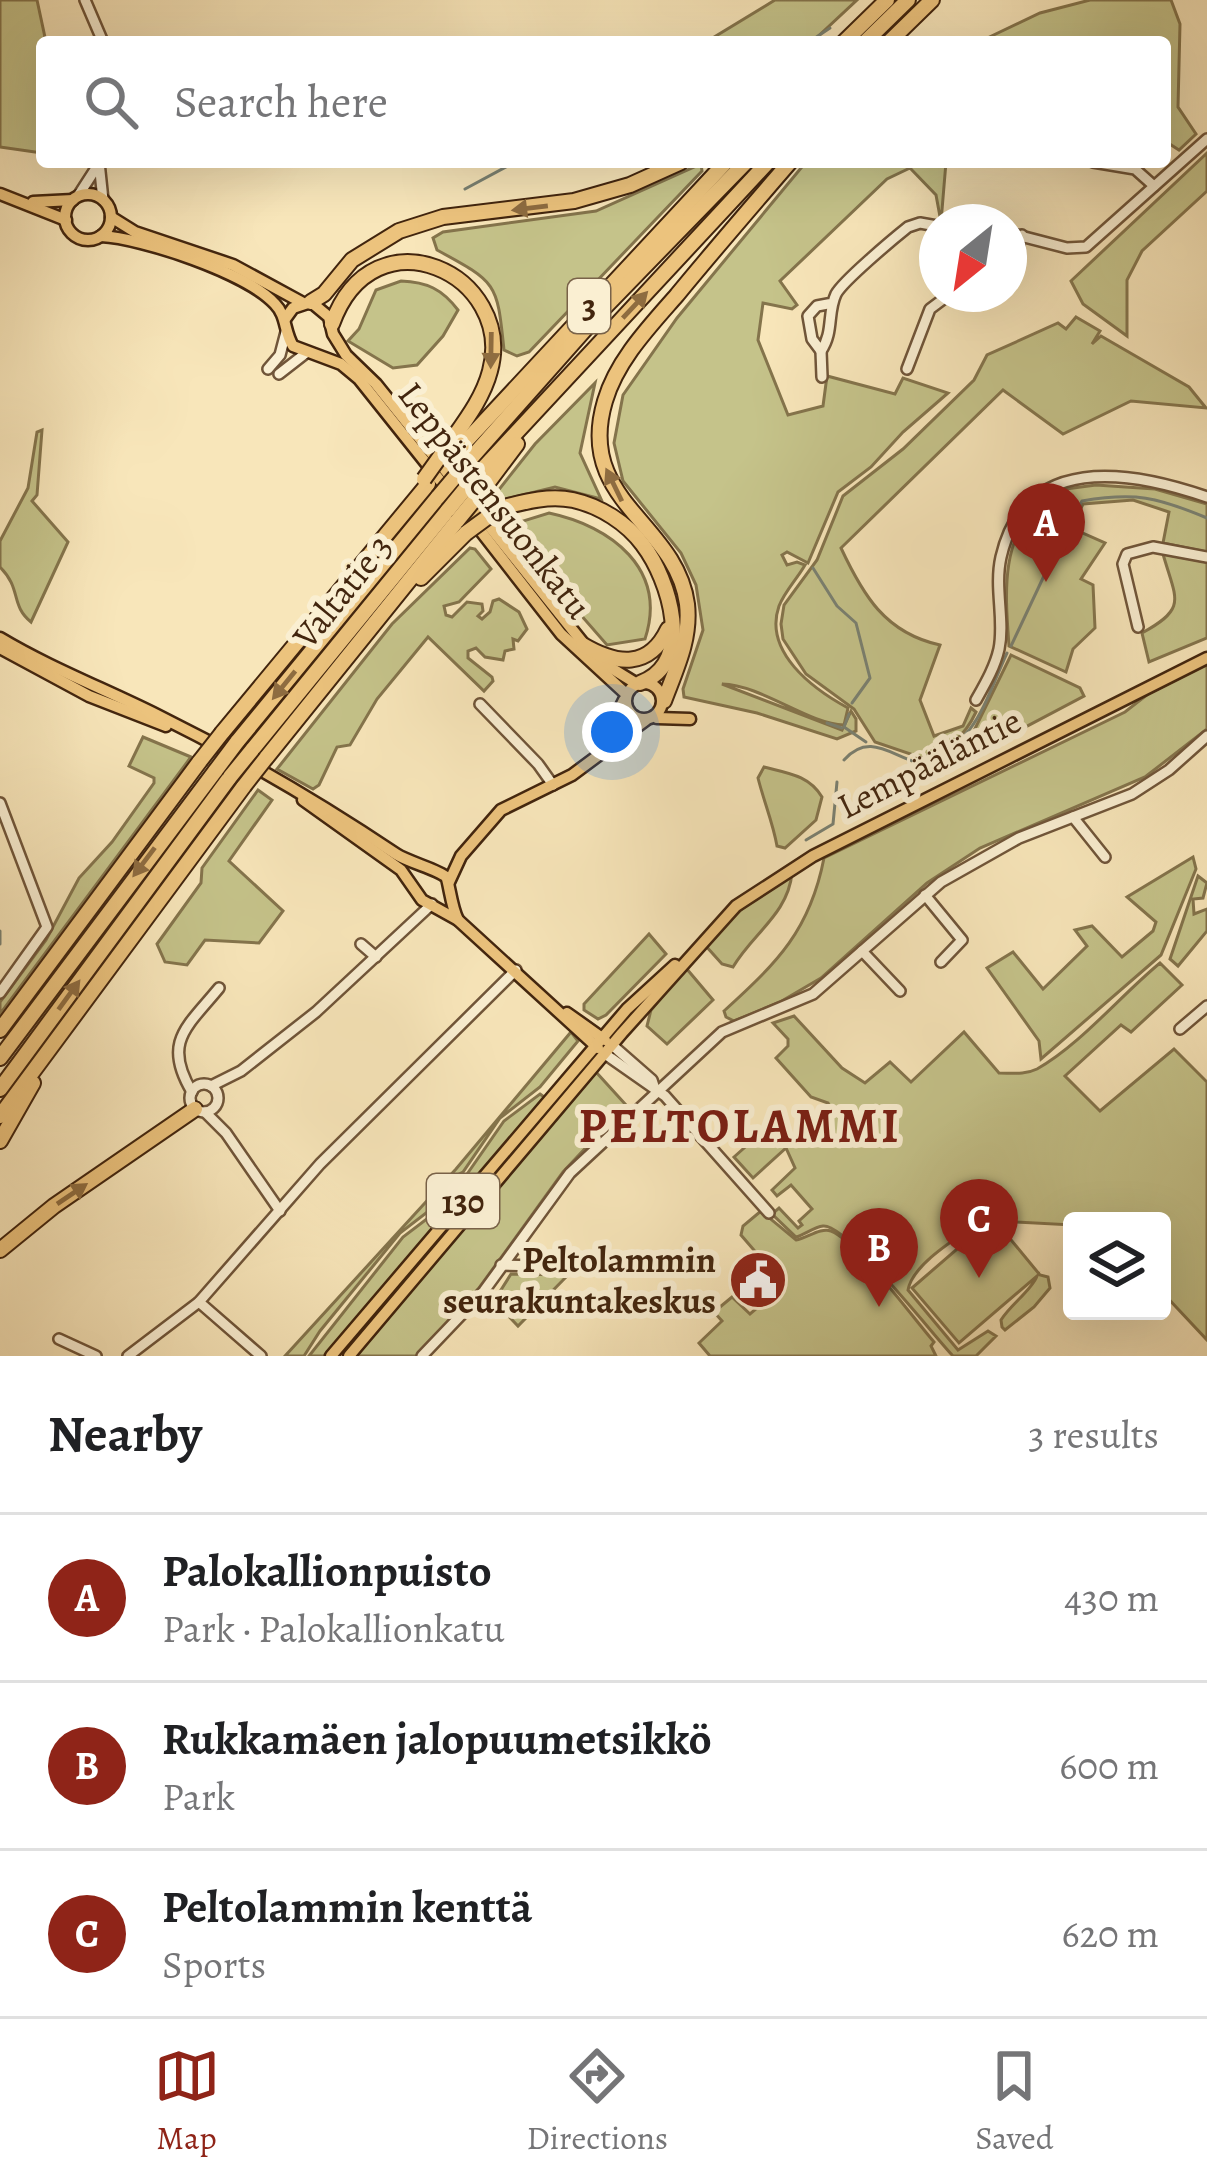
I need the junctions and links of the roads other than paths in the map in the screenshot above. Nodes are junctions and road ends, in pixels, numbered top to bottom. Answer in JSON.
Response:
{"nodes":[{"id":1,"x":86,"y":0,"type":"edge"},
{"id":2,"x":886,"y":0,"type":"edge"},
{"id":3,"x":908,"y":0,"type":"edge"},
{"id":4,"x":932,"y":0,"type":"edge"},
{"id":5,"x":101,"y":36,"type":"edge"},
{"id":6,"x":850,"y":36,"type":"edge"},
{"id":7,"x":871,"y":36,"type":"edge"},
{"id":8,"x":895,"y":36,"type":"edge"},
{"id":9,"x":1207,"y":139,"type":"edge"},
{"id":10,"x":95,"y":168,"type":"edge"},
{"id":11,"x":99,"y":168,"type":"edge"},
{"id":12,"x":668,"y":168,"type":"edge"},
{"id":13,"x":721,"y":168,"type":"edge"},
{"id":14,"x":740,"y":168,"type":"edge"},
{"id":15,"x":762,"y":168,"type":"edge"},
{"id":16,"x":785,"y":168,"type":"edge"},
{"id":17,"x":1129,"y":168,"type":"edge"},
{"id":18,"x":1154,"y":186,"type":"junction"},
{"id":19,"x":0,"y":194,"type":"edge"},
{"id":20,"x":75,"y":198,"type":"junction"},
{"id":21,"x":104,"y":200,"type":"junction"},
{"id":22,"x":24,"y":201,"type":"junction"},
{"id":23,"x":111,"y":217,"type":"junction"},
{"id":24,"x":66,"y":220,"type":"junction"},
{"id":25,"x":919,"y":224,"type":"edge"},
{"id":26,"x":101,"y":236,"type":"junction"},
{"id":27,"x":1027,"y":236,"type":"edge"},
{"id":28,"x":307,"y":302,"type":"junction"},
{"id":29,"x":833,"y":304,"type":"junction"},
{"id":30,"x":928,"y":312,"type":"edge"},
{"id":31,"x":285,"y":326,"type":"junction"},
{"id":32,"x":333,"y":329,"type":"junction"},
{"id":33,"x":821,"y":351,"type":"junction"},
{"id":34,"x":309,"y":354,"type":"junction"},
{"id":35,"x":907,"y":369,"type":"dead end"},
{"id":36,"x":821,"y":377,"type":"dead end"},
{"id":37,"x":466,"y":465,"type":"junction"},
{"id":38,"x":1207,"y":497,"type":"edge"},
{"id":39,"x":443,"y":504,"type":"junction"},
{"id":40,"x":1207,"y":557,"type":"edge"},
{"id":41,"x":672,"y":618,"type":"junction"},
{"id":42,"x":1138,"y":627,"type":"dead end"},
{"id":43,"x":0,"y":638,"type":"edge"},
{"id":44,"x":583,"y":645,"type":"junction"},
{"id":45,"x":0,"y":648,"type":"edge"},
{"id":46,"x":1207,"y":658,"type":"edge"},
{"id":47,"x":638,"y":684,"type":"junction"},
{"id":48,"x":625,"y":695,"type":"junction"},
{"id":49,"x":976,"y":700,"type":"dead end"},
{"id":50,"x":663,"y":702,"type":"junction"},
{"id":51,"x":480,"y":704,"type":"dead end"},
{"id":52,"x":650,"y":719,"type":"junction"},
{"id":53,"x":198,"y":736,"type":"junction"},
{"id":54,"x":1207,"y":736,"type":"edge"},
{"id":55,"x":259,"y":754,"type":"junction"},
{"id":56,"x":596,"y":756,"type":"junction"},
{"id":57,"x":223,"y":774,"type":"junction"},
{"id":58,"x":553,"y":785,"type":"junction"},
{"id":59,"x":285,"y":787,"type":"junction"},
{"id":60,"x":0,"y":803,"type":"edge"},
{"id":61,"x":1073,"y":817,"type":"junction"},
{"id":62,"x":460,"y":856,"type":"junction"},
{"id":63,"x":1106,"y":857,"type":"dead end"},
{"id":64,"x":432,"y":872,"type":"junction"},
{"id":65,"x":449,"y":888,"type":"junction"},
{"id":66,"x":418,"y":892,"type":"junction"},
{"id":67,"x":925,"y":895,"type":"junction"},
{"id":68,"x":434,"y":904,"type":"junction"},
{"id":69,"x":412,"y":920,"type":"junction"},
{"id":70,"x":458,"y":920,"type":"junction"},
{"id":71,"x":362,"y":944,"type":"dead end"},
{"id":72,"x":862,"y":951,"type":"junction"},
{"id":73,"x":376,"y":957,"type":"junction"},
{"id":74,"x":940,"y":962,"type":"dead end"},
{"id":75,"x":516,"y":970,"type":"junction"},
{"id":76,"x":219,"y":988,"type":"dead end"},
{"id":77,"x":900,"y":991,"type":"dead end"},
{"id":78,"x":0,"y":993,"type":"edge"},
{"id":79,"x":1207,"y":1006,"type":"edge"},
{"id":80,"x":1180,"y":1029,"type":"dead end"},
{"id":81,"x":0,"y":1030,"type":"edge"},
{"id":82,"x":604,"y":1045,"type":"junction"},
{"id":83,"x":52,"y":1047,"type":"junction"},
{"id":84,"x":0,"y":1058,"type":"edge"},
{"id":85,"x":241,"y":1071,"type":"junction"},
{"id":86,"x":201,"y":1088,"type":"junction"},
{"id":87,"x":0,"y":1089,"type":"edge"},
{"id":88,"x":656,"y":1089,"type":"junction"},
{"id":89,"x":208,"y":1107,"type":"junction"},
{"id":90,"x":0,"y":1116,"type":"edge"},
{"id":91,"x":0,"y":1141,"type":"edge"},
{"id":92,"x":280,"y":1211,"type":"junction"},
{"id":93,"x":770,"y":1213,"type":"dead end"},
{"id":94,"x":0,"y":1250,"type":"edge"},
{"id":95,"x":501,"y":1265,"type":"junction"},
{"id":96,"x":626,"y":1268,"type":"dead end"},
{"id":97,"x":200,"y":1302,"type":"junction"},
{"id":98,"x":59,"y":1340,"type":"dead end"},
{"id":99,"x":96,"y":1356,"type":"edge"},
{"id":100,"x":128,"y":1356,"type":"edge"},
{"id":101,"x":261,"y":1356,"type":"edge"},
{"id":102,"x":331,"y":1356,"type":"edge"},
{"id":103,"x":349,"y":1356,"type":"edge"},
{"id":104,"x":422,"y":1356,"type":"edge"}],
"edges":[{"from":1,"to":5,"type":"street"},
{"from":2,"to":6,"type":"highway"},
{"from":3,"to":7,"type":"highway"},
{"from":4,"to":8,"type":"highway"},
{"from":9,"to":18,"type":"street"},
{"from":10,"to":20,"type":"street"},
{"from":11,"to":21,"type":"street"},
{"from":12,"to":28,"type":"highway","one_way":true},
{"from":13,"to":37,"type":"highway","number":"3"},
{"from":14,"to":37,"type":"highway","name":"Valtatie 3"},
{"from":37,"to":15,"type":"highway","number":"3","one_way":true},
{"from":50,"to":16,"type":"highway","one_way":true},
{"from":17,"to":18,"type":"street"},
{"from":18,"to":27,"type":"street"},
{"from":19,"to":22,"type":"main road"},
{"from":20,"to":21,"type":"main road"},
{"from":20,"to":22,"type":"main road"},
{"from":20,"to":24,"type":"main road"},
{"from":21,"to":23,"type":"main road"},
{"from":22,"to":24,"type":"main road"},
{"from":23,"to":26,"type":"main road"},
{"from":23,"to":28,"type":"main road"},
{"from":24,"to":26,"type":"main road"},
{"from":25,"to":29,"type":"street"},
{"from":26,"to":31,"type":"main road"},
{"from":28,"to":31,"type":"main road"},
{"from":28,"to":32,"type":"main road"},
{"from":29,"to":33,"type":"street"},
{"from":29,"to":33,"type":"street"},
{"from":30,"to":35,"type":"street"},
{"from":31,"to":34,"type":"main road"},
{"from":31,"to":34,"type":"street"},
{"from":32,"to":34,"type":"main road"},
{"from":32,"to":37,"type":"highway","one_way":true},
{"from":32,"to":44,"type":"main road","name":"Leppästensuonkatu"},
{"from":33,"to":36,"type":"street"},
{"from":34,"to":48,"type":"main road","name":"Leppästensuonkatu"},
{"from":37,"to":39,"type":"highway","number":"3","bridge":true},
{"from":37,"to":39,"type":"highway","name":"Valtatie 3","bridge":true},
{"from":37,"to":39,"type":"highway","bridge":true},
{"from":38,"to":49,"type":"street"},
{"from":39,"to":41,"type":"highway","bridge":true},
{"from":39,"to":55,"type":"highway","name":"Valtatie 3"},
{"from":39,"to":55,"type":"highway","number":"3"},
{"from":39,"to":57,"type":"highway","name":"Valtatie 3","one_way":true,"bridge":true},
{"from":39,"to":81,"type":"highway","number":"3","bridge":true},
{"from":40,"to":42,"type":"street"},
{"from":41,"to":44,"type":"highway"},
{"from":41,"to":47,"type":"highway"},
{"from":43,"to":53,"type":"main road"},
{"from":44,"to":47,"type":"main road","name":"Leppästensuonkatu"},
{"from":45,"to":53,"type":"main road"},
{"from":46,"to":82,"type":"main road","name":"Lempääläntie","number":"130"},
{"from":47,"to":48,"type":"main road"},
{"from":47,"to":50,"type":"main road"},
{"from":48,"to":52,"type":"main road"},
{"from":48,"to":56,"type":"main road"},
{"from":50,"to":52,"type":"main road"},
{"from":50,"to":52,"type":"main road"},
{"from":51,"to":58,"type":"street"},
{"from":52,"to":56,"type":"main road"},
{"from":53,"to":59,"type":"main road"},
{"from":54,"to":61,"type":"street"},
{"from":55,"to":57,"type":"highway","name":"Valtatie 3","bridge":true},
{"from":55,"to":83,"type":"highway","number":"3","bridge":true},
{"from":56,"to":58,"type":"main road"},
{"from":57,"to":84,"type":"highway","name":"Valtatie 3","one_way":true},
{"from":87,"to":57,"type":"highway","name":"Valtatie 3","one_way":true},
{"from":58,"to":62,"type":"main road"},
{"from":59,"to":64,"type":"main road"},
{"from":59,"to":66,"type":"main road"},
{"from":60,"to":78,"type":"street"},
{"from":61,"to":63,"type":"street"},
{"from":61,"to":67,"type":"street"},
{"from":62,"to":64,"type":"main road"},
{"from":62,"to":65,"type":"main road"},
{"from":64,"to":65,"type":"main road"},
{"from":64,"to":66,"type":"main road"},
{"from":65,"to":68,"type":"main road"},
{"from":65,"to":70,"type":"main road"},
{"from":66,"to":68,"type":"main road"},
{"from":66,"to":69,"type":"street"},
{"from":67,"to":72,"type":"street"},
{"from":67,"to":74,"type":"street"},
{"from":68,"to":69,"type":"street"},
{"from":68,"to":70,"type":"main road"},
{"from":69,"to":73,"type":"street"},
{"from":70,"to":75,"type":"main road"},
{"from":71,"to":73,"type":"street"},
{"from":72,"to":77,"type":"street"},
{"from":72,"to":88,"type":"street"},
{"from":73,"to":85,"type":"street"},
{"from":75,"to":82,"type":"main road"},
{"from":75,"to":92,"type":"street"},
{"from":76,"to":86,"type":"street"},
{"from":79,"to":80,"type":"street"},
{"from":82,"to":88,"type":"street"},
{"from":82,"to":102,"type":"main road","name":"Lempääläntie","number":"130"},
{"from":82,"to":103,"type":"main road","name":"Lempääläntie","number":"130"},
{"from":83,"to":90,"type":"highway","number":"3"},
{"from":83,"to":91,"type":"highway"},
{"from":85,"to":86,"type":"street"},
{"from":85,"to":89,"type":"street"},
{"from":86,"to":89,"type":"street"},
{"from":86,"to":89,"type":"street"},
{"from":88,"to":93,"type":"street"},
{"from":88,"to":95,"type":"street"},
{"from":89,"to":92,"type":"street"},
{"from":94,"to":89,"type":"highway","one_way":true},
{"from":92,"to":97,"type":"street"},
{"from":95,"to":96,"type":"street"},
{"from":95,"to":104,"type":"street"},
{"from":97,"to":100,"type":"street"},
{"from":97,"to":101,"type":"street"},
{"from":98,"to":99,"type":"street"}]}
